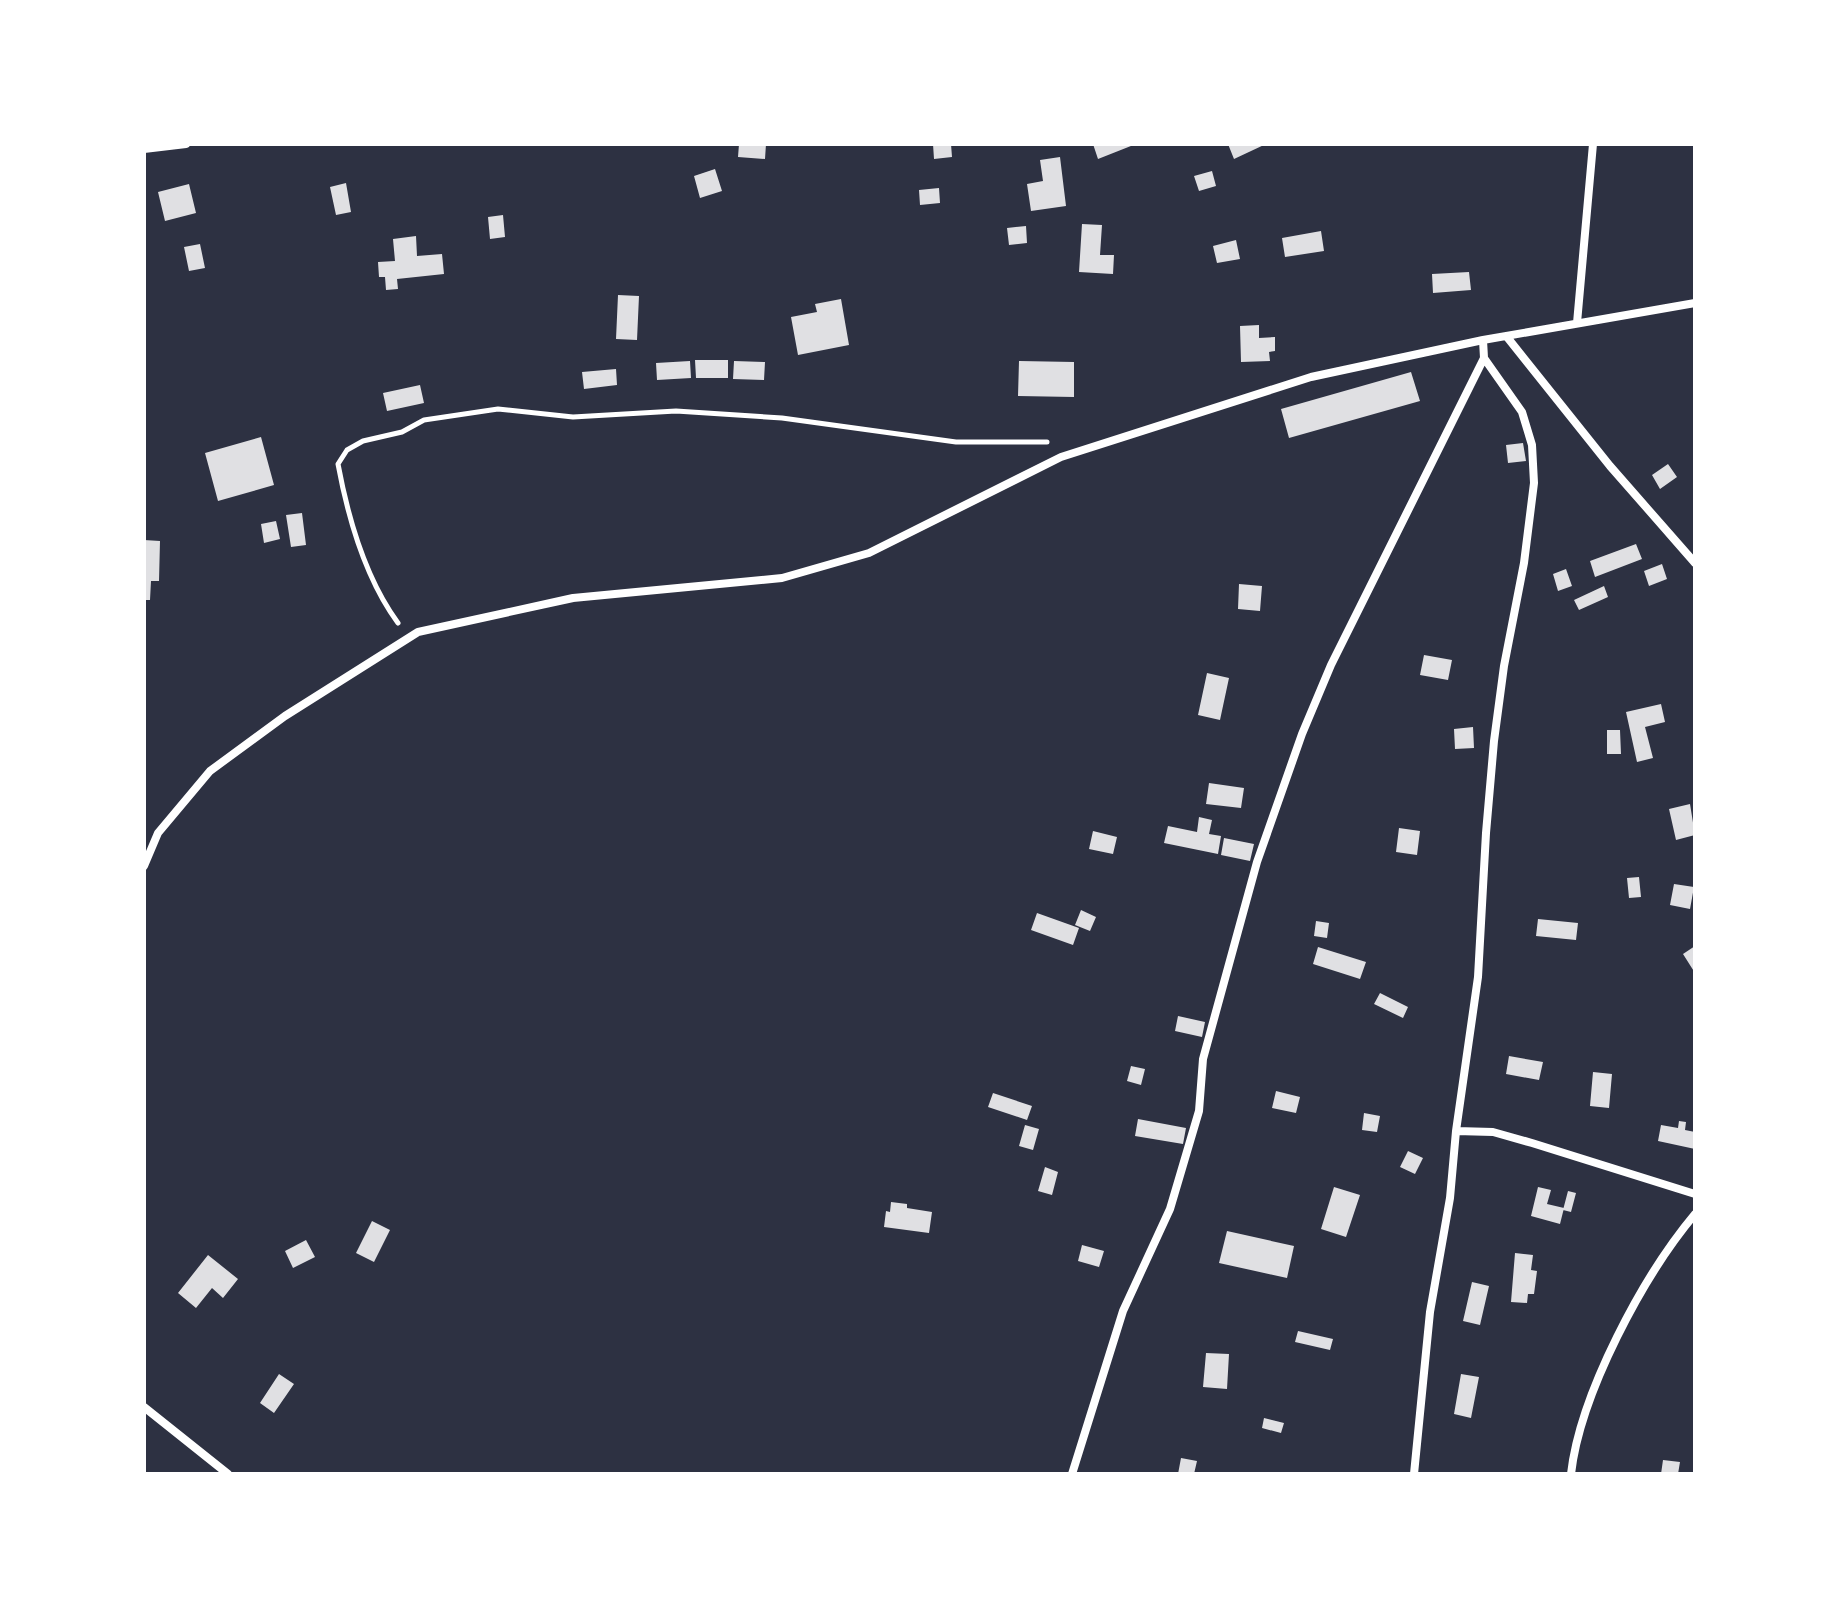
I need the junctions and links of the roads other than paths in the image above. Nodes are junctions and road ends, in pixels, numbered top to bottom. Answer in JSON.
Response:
{"nodes":[{"id":1,"x":186,"y":144,"type":"edge"},
{"id":2,"x":1593,"y":144,"type":"edge"},
{"id":3,"x":144,"y":149,"type":"edge"},
{"id":4,"x":1695,"y":303,"type":"edge"},
{"id":5,"x":1577,"y":323,"type":"junction"},
{"id":6,"x":1507,"y":337,"type":"junction"},
{"id":7,"x":1483,"y":340,"type":"junction"},
{"id":8,"x":1484,"y":358,"type":"junction"},
{"id":9,"x":1695,"y":563,"type":"edge"},
{"id":10,"x":144,"y":866,"type":"edge"},
{"id":11,"x":1456,"y":1131,"type":"junction"},
{"id":12,"x":1695,"y":1194,"type":"edge"},
{"id":13,"x":1695,"y":1214,"type":"edge"},
{"id":14,"x":144,"y":1407,"type":"edge"},
{"id":15,"x":228,"y":1474,"type":"edge"},
{"id":16,"x":1072,"y":1474,"type":"edge"},
{"id":17,"x":1414,"y":1474,"type":"edge"},
{"id":18,"x":1571,"y":1474,"type":"edge"}],
"edges":[{"from":1,"to":3,"type":"street"},
{"from":2,"to":5,"type":"street"},
{"from":4,"to":5,"type":"street"},
{"from":5,"to":6,"type":"street"},
{"from":6,"to":7,"type":"street"},
{"from":6,"to":9,"type":"street"},
{"from":7,"to":8,"type":"street"},
{"from":7,"to":10,"type":"street"},
{"from":8,"to":11,"type":"street"},
{"from":8,"to":16,"type":"street"},
{"from":11,"to":12,"type":"street"},
{"from":11,"to":17,"type":"street"},
{"from":13,"to":18,"type":"street"},
{"from":14,"to":15,"type":"street"}]}
